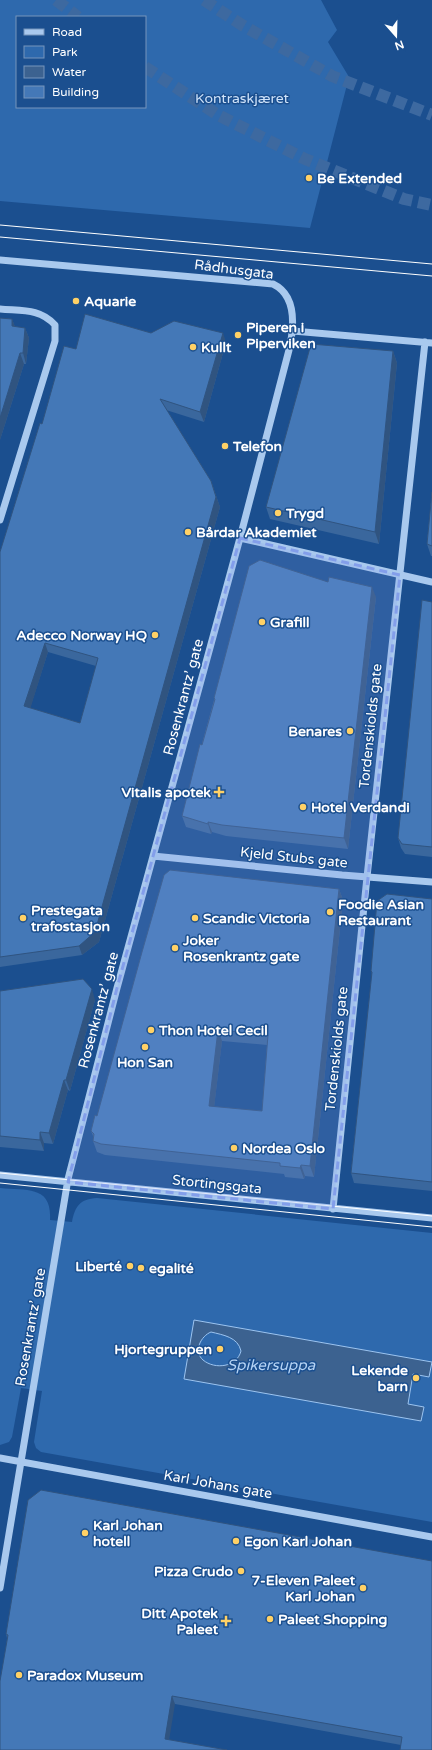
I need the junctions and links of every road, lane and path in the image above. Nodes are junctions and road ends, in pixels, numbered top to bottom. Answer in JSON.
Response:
{"nodes":[{"id":1,"x":0,"y":260,"type":"edge"},
{"id":2,"x":0,"y":309,"type":"edge"},
{"id":3,"x":293,"y":331,"type":"junction"},
{"id":4,"x":429,"y":343,"type":"edge"},
{"id":5,"x":0,"y":520,"type":"edge"},
{"id":6,"x":240,"y":538,"type":"junction"},
{"id":7,"x":400,"y":575,"type":"junction"},
{"id":8,"x":432,"y":582,"type":"edge"},
{"id":9,"x":153,"y":856,"type":"junction"},
{"id":10,"x":367,"y":877,"type":"junction"},
{"id":11,"x":432,"y":882,"type":"edge"},
{"id":12,"x":0,"y":1175,"type":"edge"},
{"id":13,"x":68,"y":1182,"type":"junction"},
{"id":14,"x":333,"y":1209,"type":"junction"},
{"id":15,"x":432,"y":1218,"type":"edge"},
{"id":16,"x":0,"y":1458,"type":"edge"},
{"id":17,"x":20,"y":1462,"type":"junction"},
{"id":18,"x":432,"y":1537,"type":"edge"},
{"id":19,"x":0,"y":1588,"type":"edge"}],
"edges":[{"from":1,"to":3,"type":"street","name":"Rådhusgata"},
{"from":2,"to":5,"type":"street"},
{"from":3,"to":4,"type":"street"},
{"from":3,"to":6,"type":"street","name":"Rosenkrantz’ gate"},
{"from":4,"to":7,"type":"street","name":"Tordenskiolds gate"},
{"from":6,"to":7,"type":"street"},
{"from":6,"to":9,"type":"street","name":"Rosenkrantz’ gate"},
{"from":7,"to":8,"type":"street"},
{"from":7,"to":10,"type":"street","name":"Tordenskiolds gate"},
{"from":9,"to":10,"type":"street","name":"Kjeld Stubs gate"},
{"from":9,"to":13,"type":"street","name":"Rosenkrantz’ gate"},
{"from":10,"to":11,"type":"street","name":"Kjeld Stubs gate"},
{"from":10,"to":14,"type":"street","name":"Tordenskiolds gate"},
{"from":12,"to":13,"type":"street","name":"Stortingsgata"},
{"from":13,"to":14,"type":"street","name":"Stortingsgata"},
{"from":13,"to":17,"type":"street","name":"Rosenkrantz’ gate"},
{"from":14,"to":15,"type":"street","name":"Stortingsgata"},
{"from":16,"to":17,"type":"street","name":"Karl Johans gate"},
{"from":17,"to":18,"type":"street","name":"Karl Johans gate"},
{"from":17,"to":19,"type":"street","name":"Rosenkrantz’ gate"}]}
